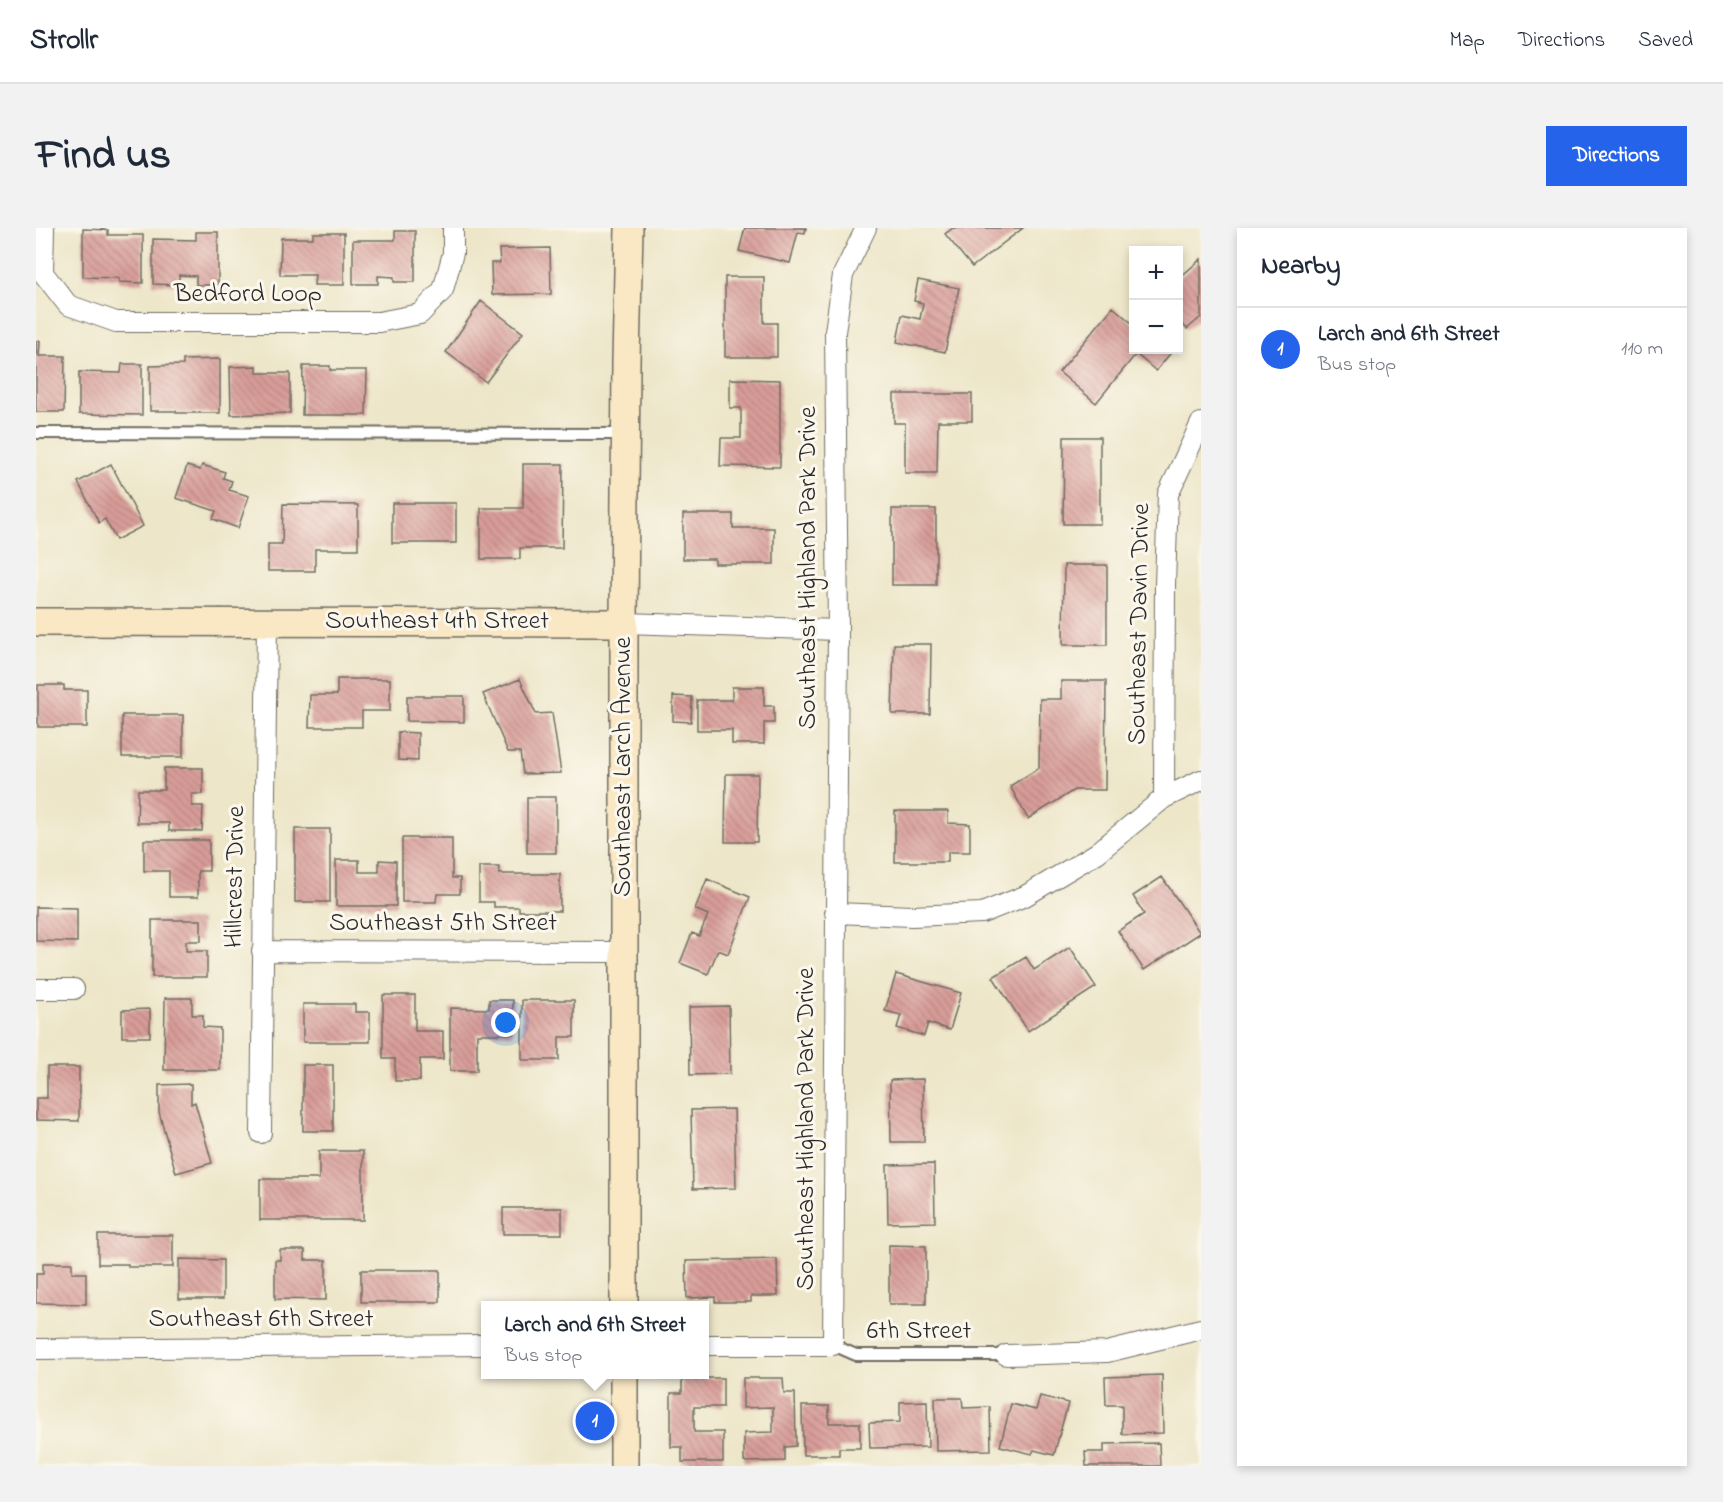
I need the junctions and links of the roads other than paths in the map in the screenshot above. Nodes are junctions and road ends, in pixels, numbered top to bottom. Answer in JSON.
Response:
{"nodes":[{"id":1,"x":44,"y":228,"type":"edge"},
{"id":2,"x":453,"y":228,"type":"edge"},
{"id":3,"x":629,"y":228,"type":"edge"},
{"id":4,"x":866,"y":228,"type":"edge"},
{"id":5,"x":40,"y":274,"type":"edge"},
{"id":6,"x":1201,"y":423,"type":"edge"},
{"id":7,"x":36,"y":434,"type":"edge"},
{"id":8,"x":625,"y":434,"type":"junction"},
{"id":9,"x":36,"y":622,"type":"edge"},
{"id":10,"x":267,"y":622,"type":"junction"},
{"id":11,"x":624,"y":623,"type":"junction"},
{"id":12,"x":838,"y":630,"type":"junction"},
{"id":13,"x":1201,"y":780,"type":"edge"},
{"id":14,"x":1164,"y":798,"type":"junction"},
{"id":15,"x":835,"y":913,"type":"junction"},
{"id":16,"x":262,"y":951,"type":"junction"},
{"id":17,"x":625,"y":952,"type":"junction"},
{"id":18,"x":36,"y":989,"type":"edge"},
{"id":19,"x":74,"y":989,"type":"dead end"},
{"id":20,"x":261,"y":1133,"type":"dead end"},
{"id":21,"x":624,"y":1301,"type":"edge"},
{"id":22,"x":1201,"y":1329,"type":"edge"},
{"id":23,"x":709,"y":1345,"type":"edge"},
{"id":24,"x":833,"y":1345,"type":"junction"},
{"id":25,"x":481,"y":1346,"type":"edge"},
{"id":26,"x":36,"y":1349,"type":"edge"},
{"id":27,"x":1006,"y":1355,"type":"joint"},
{"id":28,"x":624,"y":1379,"type":"edge"},
{"id":29,"x":624,"y":1466,"type":"edge"}],
"edges":[{"from":1,"to":5,"type":"street","name":"Bedford Loop"},
{"from":2,"to":5,"type":"street","name":"Bedford Loop"},
{"from":3,"to":8,"type":"main road","name":"Southeast Larch Avenue"},
{"from":4,"to":12,"type":"street","name":"Southeast Highland Park Drive"},
{"from":6,"to":14,"type":"street","name":"Southeast Davin Drive"},
{"from":7,"to":8,"type":"lane"},
{"from":8,"to":11,"type":"main road","name":"Southeast Larch Avenue"},
{"from":9,"to":10,"type":"main road","name":"Southeast 4th Street"},
{"from":10,"to":11,"type":"main road","name":"Southeast 4th Street"},
{"from":10,"to":16,"type":"street","name":"Hillcrest Drive"},
{"from":11,"to":12,"type":"street","name":"Southeast 4th Street"},
{"from":11,"to":17,"type":"main road","name":"Southeast Larch Avenue"},
{"from":12,"to":15,"type":"street","name":"Southeast Highland Park Drive"},
{"from":13,"to":14,"type":"street"},
{"from":14,"to":15,"type":"street"},
{"from":15,"to":24,"type":"street","name":"Southeast Highland Park Drive"},
{"from":16,"to":17,"type":"street","name":"Southeast 5th Street"},
{"from":16,"to":20,"type":"street","name":"Hillcrest Drive"},
{"from":17,"to":21,"type":"main road","name":"Southeast Larch Avenue"},
{"from":18,"to":19,"type":"street"},
{"from":22,"to":27,"type":"street"},
{"from":23,"to":24,"type":"street"},
{"from":24,"to":27,"type":"lane","name":"6th Street"},
{"from":25,"to":26,"type":"street","name":"Southeast 6th Street"},
{"from":28,"to":29,"type":"main road"}]}
